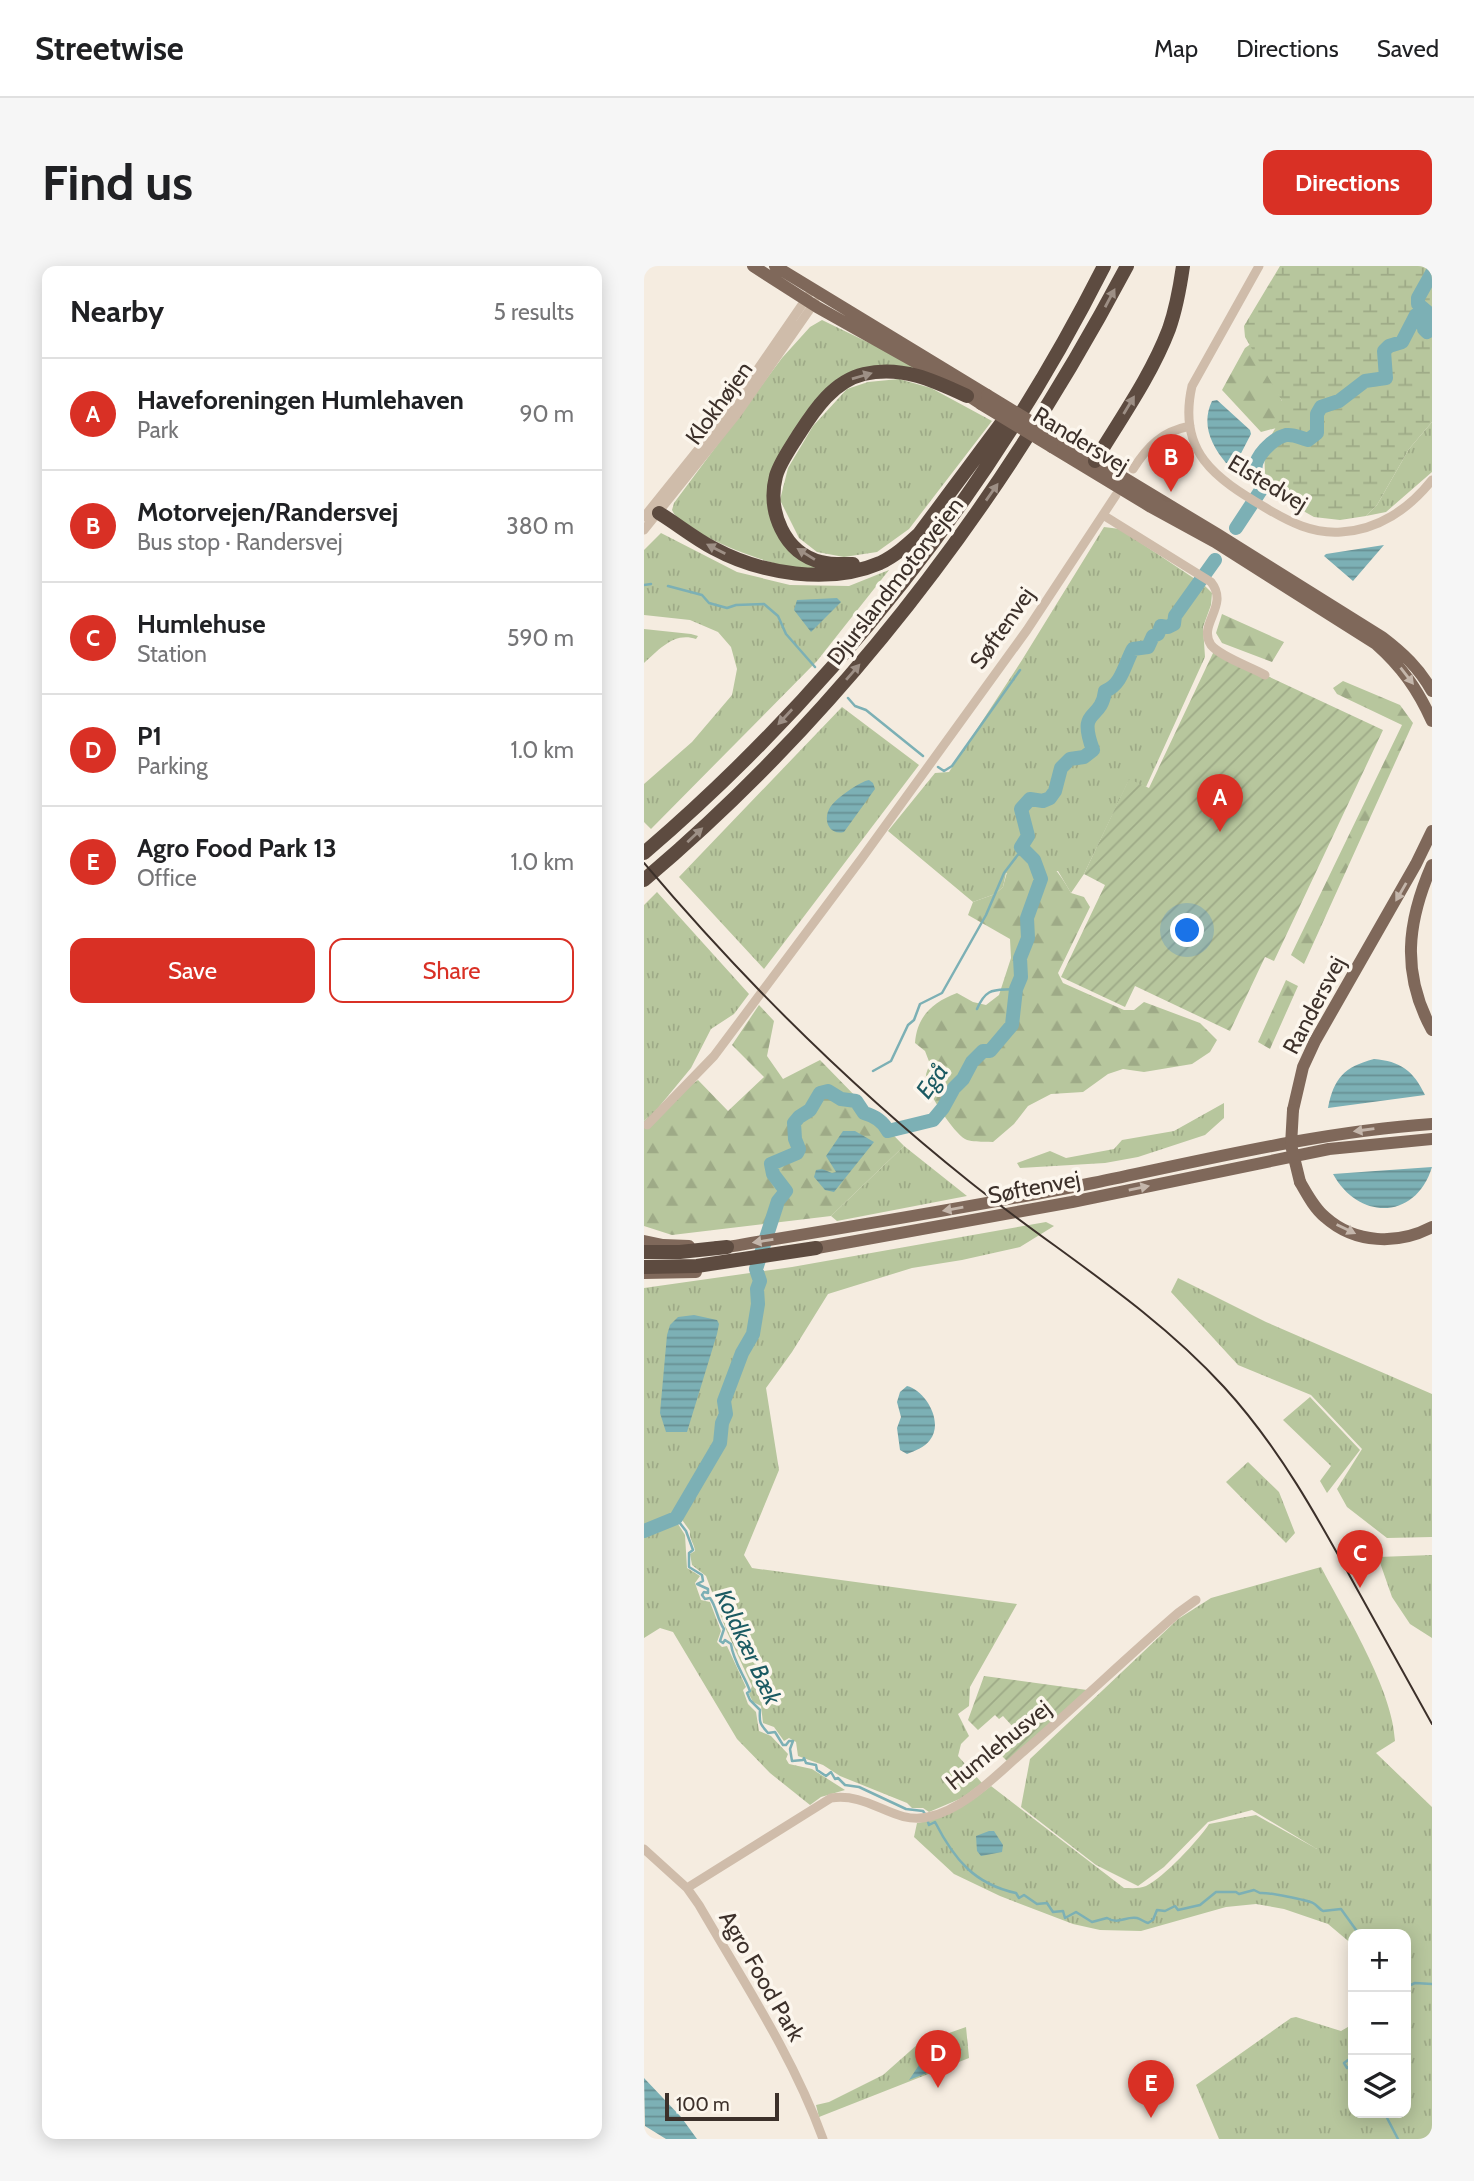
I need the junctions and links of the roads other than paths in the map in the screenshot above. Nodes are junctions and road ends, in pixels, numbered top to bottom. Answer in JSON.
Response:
{"nodes":[{"id":1,"x":753,"y":266,"type":"edge"},
{"id":2,"x":775,"y":266,"type":"edge"},
{"id":3,"x":1127,"y":266,"type":"edge"},
{"id":4,"x":1183,"y":266,"type":"edge"},
{"id":5,"x":1259,"y":266,"type":"edge"},
{"id":6,"x":1101,"y":272,"type":"edge"},
{"id":7,"x":813,"y":297,"type":"junction"},
{"id":8,"x":967,"y":396,"type":"junction"},
{"id":9,"x":984,"y":400,"type":"junction"},
{"id":10,"x":1190,"y":426,"type":"junction"},
{"id":11,"x":1092,"y":465,"type":"junction"},
{"id":12,"x":1133,"y":469,"type":"dead end"},
{"id":13,"x":1432,"y":480,"type":"edge"},
{"id":14,"x":1116,"y":495,"type":"dead end"},
{"id":15,"x":656,"y":510,"type":"junction"},
{"id":16,"x":1103,"y":514,"type":"junction"},
{"id":17,"x":644,"y":517,"type":"edge"},
{"id":18,"x":931,"y":518,"type":"junction"},
{"id":19,"x":644,"y":530,"type":"edge"},
{"id":20,"x":1265,"y":674,"type":"dead end"},
{"id":21,"x":1432,"y":691,"type":"edge"},
{"id":22,"x":1432,"y":721,"type":"edge"},
{"id":23,"x":1432,"y":831,"type":"edge"},
{"id":24,"x":644,"y":853,"type":"edge"},
{"id":25,"x":1432,"y":865,"type":"edge"},
{"id":26,"x":644,"y":880,"type":"edge"},
{"id":27,"x":1432,"y":1030,"type":"edge"},
{"id":28,"x":1432,"y":1124,"type":"edge"},
{"id":29,"x":647,"y":1125,"type":"dead end"},
{"id":30,"x":1432,"y":1139,"type":"edge"},
{"id":31,"x":1432,"y":1227,"type":"edge"},
{"id":32,"x":644,"y":1241,"type":"edge"},
{"id":33,"x":728,"y":1247,"type":"junction"},
{"id":34,"x":816,"y":1248,"type":"joint"},
{"id":35,"x":644,"y":1252,"type":"edge"},
{"id":36,"x":725,"y":1266,"type":"junction"},
{"id":37,"x":644,"y":1267,"type":"edge"},
{"id":38,"x":644,"y":1273,"type":"edge"},
{"id":39,"x":1196,"y":1600,"type":"dead end"},
{"id":40,"x":644,"y":1849,"type":"edge"},
{"id":41,"x":687,"y":1888,"type":"junction"},
{"id":42,"x":823,"y":2139,"type":"edge"}],
"edges":[{"from":1,"to":7,"type":"main road","name":"Randersvej"},
{"from":2,"to":7,"type":"main road","name":"Randersvej"},
{"from":26,"to":3,"type":"highway","name":"Djurslandmotorvejen","one_way":true},
{"from":11,"to":4,"type":"highway","one_way":true},
{"from":5,"to":10,"type":"street","name":"Elstedvej"},
{"from":6,"to":18,"type":"highway"},
{"from":6,"to":24,"type":"highway","name":"Djurslandmotorvejen","one_way":true},
{"from":7,"to":8,"type":"main road","name":"Randersvej"},
{"from":7,"to":9,"type":"main road","name":"Randersvej"},
{"from":7,"to":15,"type":"street","name":"Klokhøjen"},
{"from":8,"to":9,"type":"main road","name":"Randersvej"},
{"from":18,"to":8,"type":"highway","one_way":true},
{"from":9,"to":11,"type":"main road","name":"Randersvej","bridge":true},
{"from":10,"to":12,"type":"street"},
{"from":10,"to":13,"type":"street","name":"Elstedvej"},
{"from":11,"to":21,"type":"main road","name":"Randersvej"},
{"from":11,"to":22,"type":"main road","name":"Randersvej","one_way":true},
{"from":14,"to":16,"type":"street","name":"Søftenvej"},
{"from":15,"to":17,"type":"street","name":"Klokhøjen"},
{"from":18,"to":15,"type":"highway","one_way":true},
{"from":15,"to":19,"type":"street","name":"Klokhøjen"},
{"from":16,"to":20,"type":"street"},
{"from":16,"to":29,"type":"street","name":"Søftenvej"},
{"from":23,"to":31,"type":"main road","name":"Randersvej","one_way":true,"bridge":true},
{"from":25,"to":27,"type":"main road"},
{"from":28,"to":33,"type":"main road","name":"Søftenvej","one_way":true},
{"from":34,"to":30,"type":"main road","name":"Søftenvej","one_way":true},
{"from":32,"to":33,"type":"main road","name":"Søftenvej"},
{"from":33,"to":35,"type":"highway"},
{"from":34,"to":36,"type":"highway"},
{"from":36,"to":37,"type":"highway"},
{"from":36,"to":38,"type":"main road"},
{"from":39,"to":41,"type":"street","name":"Humlehusvej"},
{"from":40,"to":41,"type":"street","name":"Agro Food Park"},
{"from":41,"to":42,"type":"street","name":"Agro Food Park"}]}
